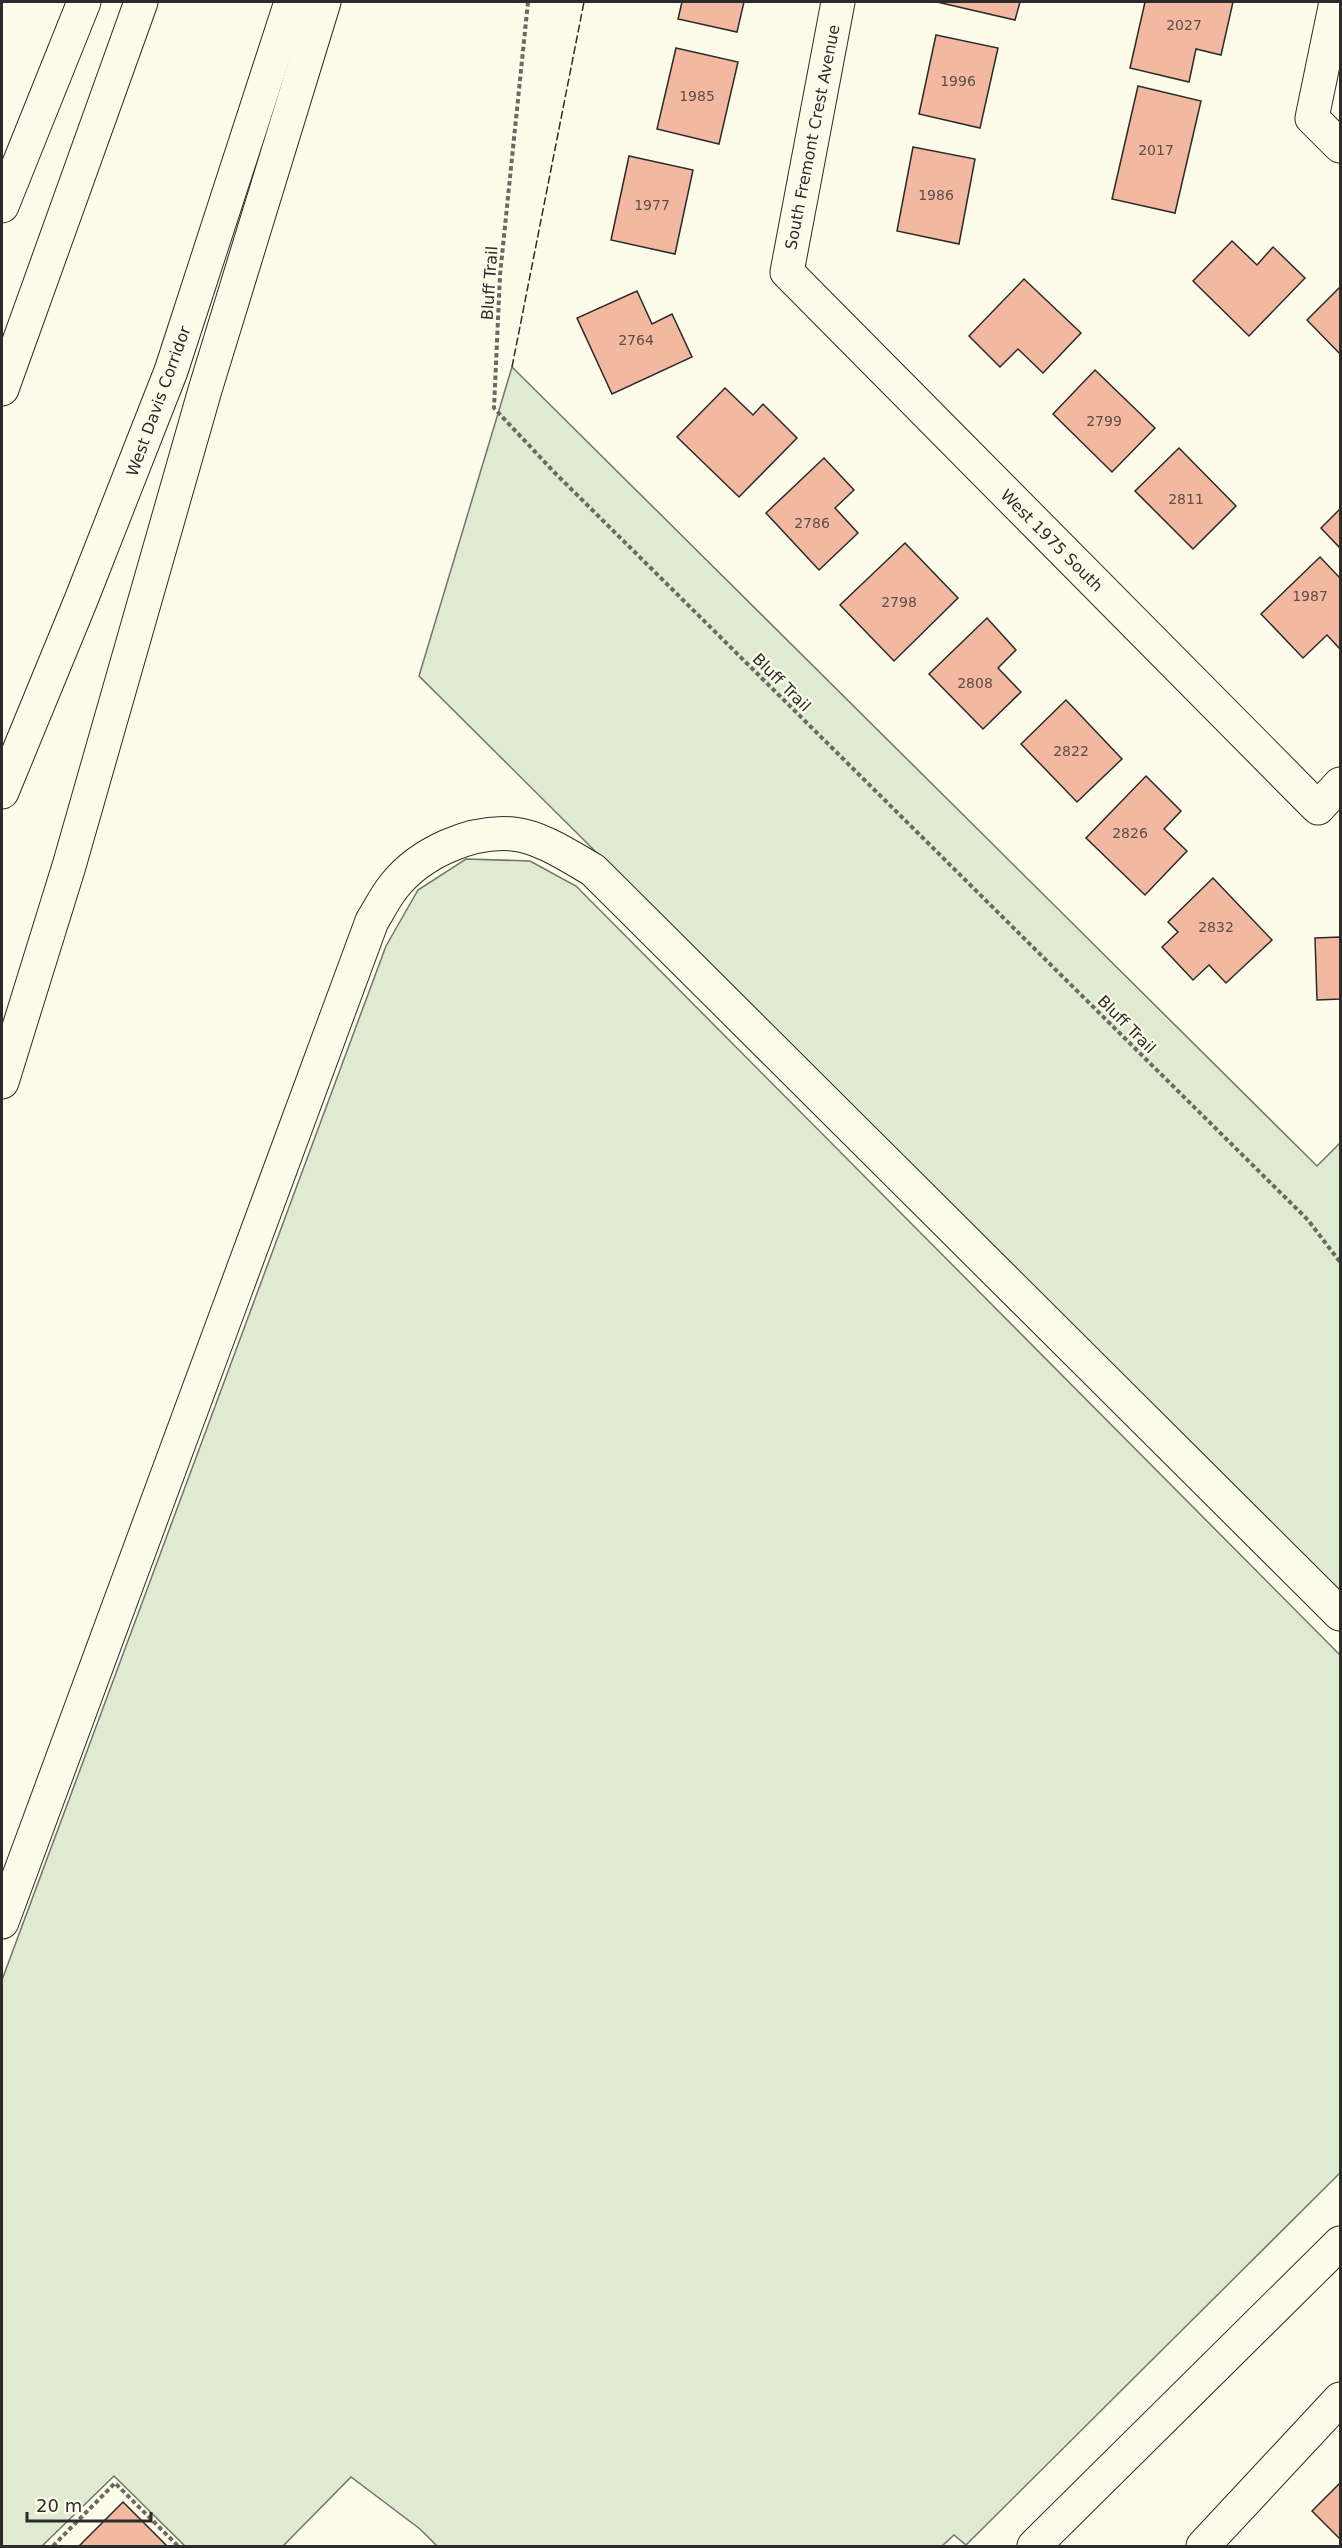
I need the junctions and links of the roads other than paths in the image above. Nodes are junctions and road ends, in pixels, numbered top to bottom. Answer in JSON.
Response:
{"nodes":[{"id":1,"x":84,"y":2,"type":"edge"},
{"id":2,"x":141,"y":2,"type":"edge"},
{"id":3,"x":291,"y":2,"type":"edge"},
{"id":4,"x":324,"y":2,"type":"edge"},
{"id":5,"x":838,"y":2,"type":"edge"},
{"id":6,"x":1336,"y":2,"type":"edge"},
{"id":7,"x":1341,"y":146,"type":"edge"},
{"id":8,"x":2,"y":206,"type":"edge"},
{"id":9,"x":787,"y":272,"type":"joint"},
{"id":10,"x":2,"y":389,"type":"edge"},
{"id":11,"x":1341,"y":784,"type":"edge"},
{"id":12,"x":2,"y":792,"type":"edge"},
{"id":13,"x":2,"y":1082,"type":"edge"},
{"id":14,"x":1341,"y":1614,"type":"edge"},
{"id":15,"x":2,"y":1922,"type":"edge"},
{"id":16,"x":1341,"y":2243,"type":"edge"},
{"id":17,"x":1341,"y":2399,"type":"edge"},
{"id":18,"x":1034,"y":2547,"type":"edge"},
{"id":19,"x":1203,"y":2547,"type":"edge"}],
"edges":[{"from":1,"to":8,"type":"main road"},
{"from":2,"to":10,"type":"main road"},
{"from":3,"to":12,"type":"main road","name":"West Davis Corridor"},
{"from":4,"to":13,"type":"main road"},
{"from":5,"to":9,"type":"main road","name":"South Fremont Crest Avenue"},
{"from":6,"to":7,"type":"main road"},
{"from":9,"to":11,"type":"main road","name":"West 1975 South"},
{"from":14,"to":15,"type":"main road"},
{"from":16,"to":18,"type":"main road"},
{"from":17,"to":19,"type":"main road"}]}
